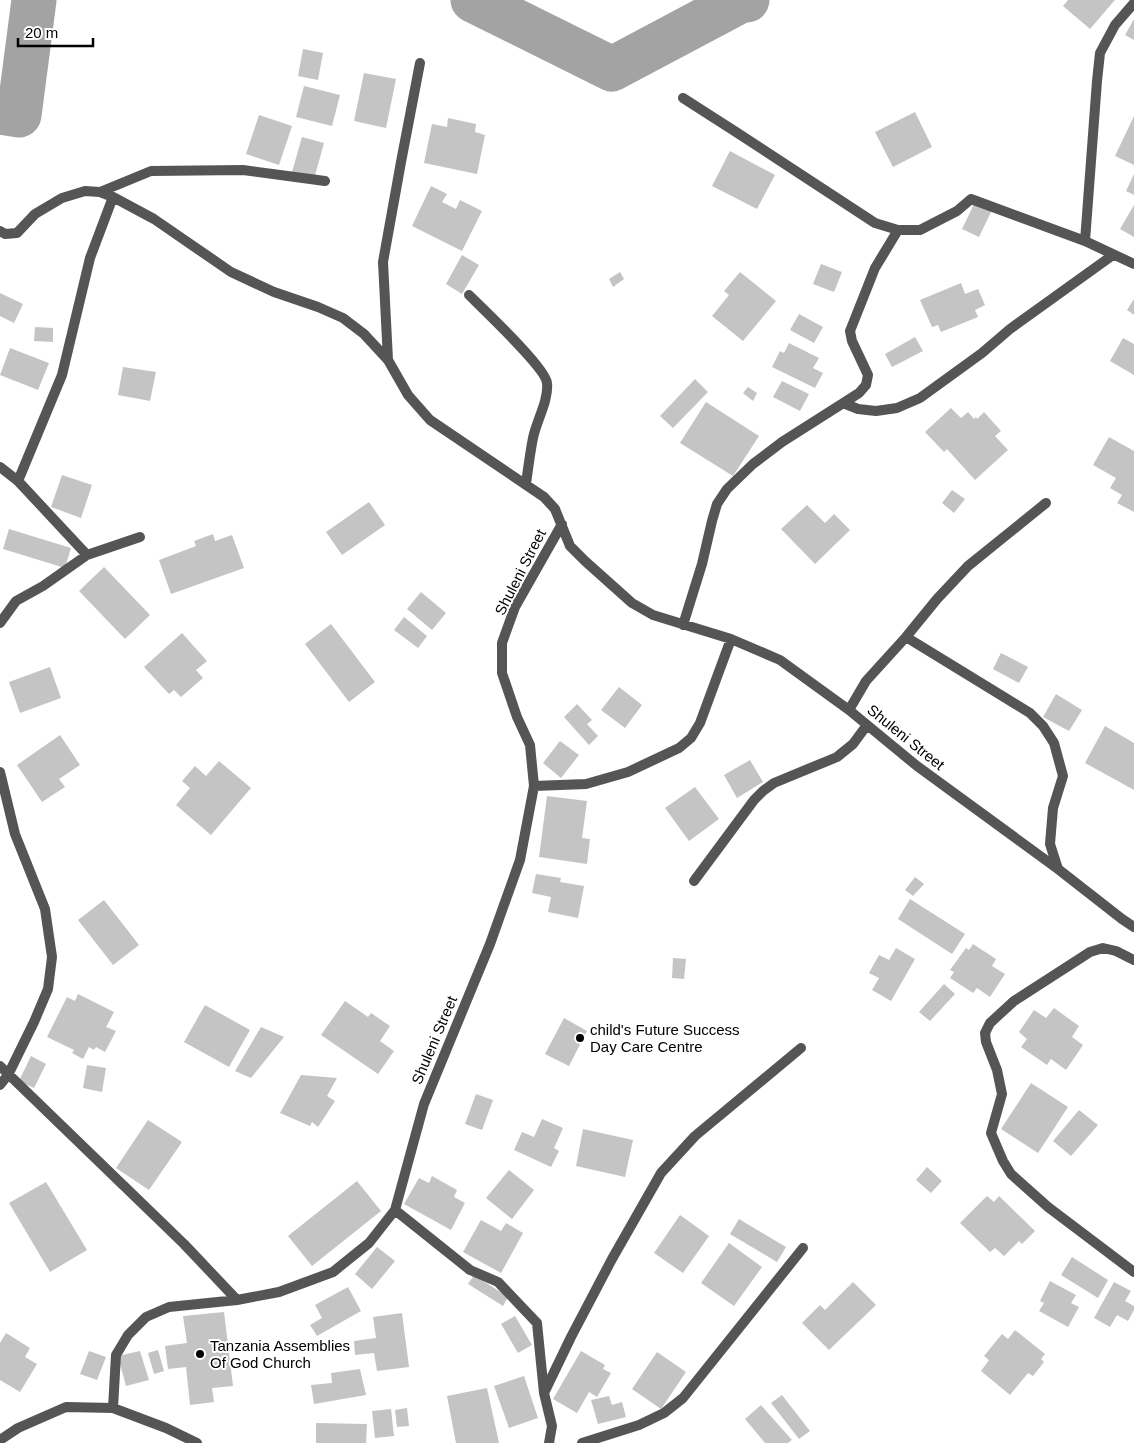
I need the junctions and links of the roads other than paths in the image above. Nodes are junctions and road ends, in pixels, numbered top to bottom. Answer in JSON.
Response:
{"nodes":[{"id":1,"x":1134,"y":3,"type":"edge"},
{"id":2,"x":420,"y":63,"type":"dead end"},
{"id":3,"x":683,"y":98,"type":"dead end"},
{"id":4,"x":325,"y":181,"type":"dead end"},
{"id":5,"x":100,"y":192,"type":"junction"},
{"id":6,"x":113,"y":197,"type":"junction"},
{"id":7,"x":898,"y":230,"type":"junction"},
{"id":8,"x":0,"y":231,"type":"edge"},
{"id":9,"x":1085,"y":241,"type":"junction"},
{"id":10,"x":1113,"y":255,"type":"junction"},
{"id":11,"x":1134,"y":264,"type":"edge"},
{"id":12,"x":470,"y":295,"type":"dead end"},
{"id":13,"x":388,"y":360,"type":"junction"},
{"id":14,"x":843,"y":403,"type":"junction"},
{"id":15,"x":0,"y":467,"type":"edge"},
{"id":16,"x":18,"y":480,"type":"junction"},
{"id":17,"x":526,"y":484,"type":"junction"},
{"id":18,"x":1046,"y":503,"type":"dead end"},
{"id":19,"x":562,"y":524,"type":"junction"},
{"id":20,"x":140,"y":537,"type":"dead end"},
{"id":21,"x":87,"y":555,"type":"junction"},
{"id":22,"x":0,"y":624,"type":"edge"},
{"id":23,"x":683,"y":625,"type":"junction"},
{"id":24,"x":906,"y":637,"type":"junction"},
{"id":25,"x":731,"y":639,"type":"junction"},
{"id":26,"x":849,"y":710,"type":"junction"},
{"id":27,"x":867,"y":725,"type":"junction"},
{"id":28,"x":0,"y":772,"type":"edge"},
{"id":29,"x":534,"y":786,"type":"junction"},
{"id":30,"x":1058,"y":869,"type":"junction"},
{"id":31,"x":694,"y":881,"type":"dead end"},
{"id":32,"x":1134,"y":928,"type":"edge"},
{"id":33,"x":1134,"y":960,"type":"edge"},
{"id":34,"x":801,"y":1048,"type":"dead end"},
{"id":35,"x":0,"y":1066,"type":"edge"},
{"id":36,"x":8,"y":1075,"type":"junction"},
{"id":37,"x":0,"y":1085,"type":"edge"},
{"id":38,"x":395,"y":1210,"type":"junction"},
{"id":39,"x":803,"y":1248,"type":"dead end"},
{"id":40,"x":1134,"y":1272,"type":"edge"},
{"id":41,"x":237,"y":1300,"type":"junction"},
{"id":42,"x":544,"y":1393,"type":"junction"},
{"id":43,"x":113,"y":1408,"type":"junction"},
{"id":44,"x":0,"y":1440,"type":"edge"},
{"id":45,"x":197,"y":1443,"type":"edge"},
{"id":46,"x":549,"y":1443,"type":"edge"},
{"id":47,"x":582,"y":1443,"type":"edge"}],
"edges":[{"from":1,"to":9,"type":"street"},
{"from":2,"to":13,"type":"street"},
{"from":3,"to":7,"type":"street"},
{"from":4,"to":5,"type":"street"},
{"from":5,"to":6,"type":"street"},
{"from":5,"to":8,"type":"street"},
{"from":6,"to":13,"type":"street"},
{"from":6,"to":16,"type":"street"},
{"from":7,"to":9,"type":"street"},
{"from":7,"to":14,"type":"street"},
{"from":9,"to":10,"type":"street"},
{"from":10,"to":11,"type":"street"},
{"from":10,"to":14,"type":"street"},
{"from":12,"to":17,"type":"street"},
{"from":13,"to":17,"type":"street","name":"Shuleni Street"},
{"from":14,"to":23,"type":"street"},
{"from":15,"to":16,"type":"street"},
{"from":16,"to":21,"type":"street"},
{"from":17,"to":19,"type":"street","name":"Shuleni Street"},
{"from":18,"to":24,"type":"street"},
{"from":19,"to":23,"type":"street","name":"Shuleni Street"},
{"from":19,"to":29,"type":"street","name":"Shuleni Street"},
{"from":20,"to":21,"type":"street"},
{"from":21,"to":22,"type":"street"},
{"from":23,"to":25,"type":"street","name":"Shuleni Street"},
{"from":24,"to":26,"type":"street"},
{"from":24,"to":30,"type":"street"},
{"from":25,"to":26,"type":"street","name":"Shuleni Street"},
{"from":25,"to":29,"type":"street"},
{"from":26,"to":27,"type":"street","name":"Shuleni Street"},
{"from":27,"to":30,"type":"street","name":"Shuleni Street"},
{"from":27,"to":31,"type":"street"},
{"from":28,"to":36,"type":"street"},
{"from":29,"to":38,"type":"street","name":"Shuleni Street"},
{"from":30,"to":32,"type":"street","name":"Shuleni Street"},
{"from":33,"to":40,"type":"street"},
{"from":34,"to":42,"type":"street"},
{"from":35,"to":36,"type":"street"},
{"from":36,"to":37,"type":"street"},
{"from":36,"to":41,"type":"street"},
{"from":38,"to":41,"type":"street","name":"Shuleni Street"},
{"from":38,"to":42,"type":"street"},
{"from":39,"to":47,"type":"street"},
{"from":41,"to":43,"type":"street","name":"Shuleni Street"},
{"from":42,"to":46,"type":"street"},
{"from":43,"to":44,"type":"street"},
{"from":43,"to":45,"type":"street"}]}
